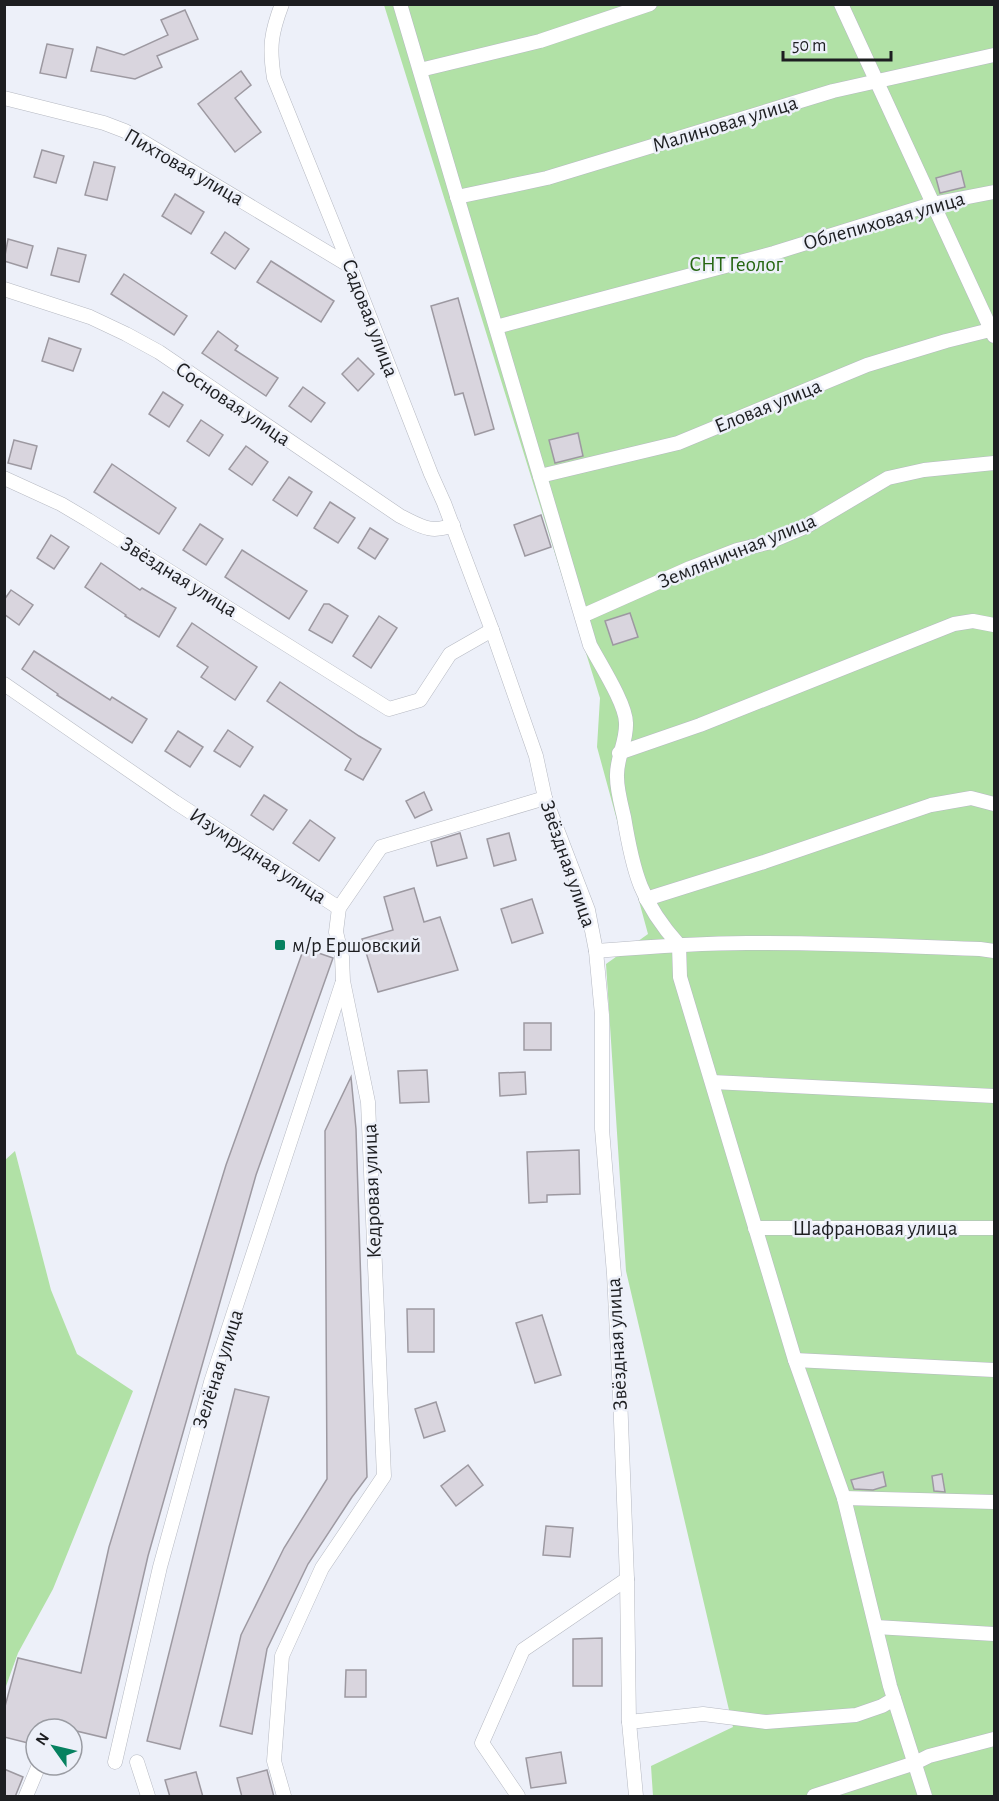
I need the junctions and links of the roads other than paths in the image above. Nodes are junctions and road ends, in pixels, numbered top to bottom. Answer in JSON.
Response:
{"nodes":[{"id":1,"x":282,"y":4,"type":"edge"},
{"id":2,"x":400,"y":4,"type":"edge"},
{"id":3,"x":650,"y":4,"type":"edge"},
{"id":4,"x":841,"y":4,"type":"edge"},
{"id":5,"x":994,"y":55,"type":"edge"},
{"id":6,"x":420,"y":70,"type":"junction"},
{"id":7,"x":876,"y":81,"type":"junction"},
{"id":8,"x":4,"y":98,"type":"edge"},
{"id":9,"x":994,"y":192,"type":"edge"},
{"id":10,"x":457,"y":197,"type":"junction"},
{"id":11,"x":932,"y":204,"type":"junction"},
{"id":12,"x":350,"y":266,"type":"junction"},
{"id":13,"x":4,"y":289,"type":"edge"},
{"id":14,"x":496,"y":327,"type":"junction"},
{"id":15,"x":993,"y":332,"type":"edge"},
{"id":16,"x":994,"y":463,"type":"edge"},
{"id":17,"x":540,"y":476,"type":"junction"},
{"id":18,"x":4,"y":478,"type":"edge"},
{"id":19,"x":453,"y":525,"type":"junction"},
{"id":20,"x":582,"y":616,"type":"junction"},
{"id":21,"x":994,"y":625,"type":"edge"},
{"id":22,"x":492,"y":630,"type":"junction"},
{"id":23,"x":4,"y":684,"type":"edge"},
{"id":24,"x":619,"y":753,"type":"junction"},
{"id":25,"x":545,"y":798,"type":"junction"},
{"id":26,"x":994,"y":804,"type":"edge"},
{"id":27,"x":646,"y":899,"type":"junction"},
{"id":28,"x":339,"y":908,"type":"junction"},
{"id":29,"x":679,"y":945,"type":"junction"},
{"id":30,"x":596,"y":951,"type":"junction"},
{"id":31,"x":994,"y":951,"type":"edge"},
{"id":32,"x":343,"y":981,"type":"junction"},
{"id":33,"x":712,"y":1082,"type":"junction"},
{"id":34,"x":994,"y":1096,"type":"edge"},
{"id":35,"x":994,"y":1227,"type":"edge"},
{"id":36,"x":755,"y":1228,"type":"junction"},
{"id":37,"x":795,"y":1360,"type":"junction"},
{"id":38,"x":994,"y":1370,"type":"edge"},
{"id":39,"x":844,"y":1498,"type":"junction"},
{"id":40,"x":994,"y":1502,"type":"edge"},
{"id":41,"x":627,"y":1579,"type":"junction"},
{"id":42,"x":876,"y":1627,"type":"junction"},
{"id":43,"x":994,"y":1634,"type":"edge"},
{"id":44,"x":894,"y":1699,"type":"junction"},
{"id":45,"x":629,"y":1722,"type":"junction"},
{"id":46,"x":994,"y":1739,"type":"edge"},
{"id":47,"x":115,"y":1762,"type":"dead end"},
{"id":48,"x":137,"y":1762,"type":"dead end"},
{"id":49,"x":915,"y":1763,"type":"junction"},
{"id":50,"x":34,"y":1777,"type":"edge"},
{"id":51,"x":26,"y":1797,"type":"edge"},
{"id":52,"x":148,"y":1797,"type":"edge"},
{"id":53,"x":284,"y":1797,"type":"edge"},
{"id":54,"x":518,"y":1797,"type":"edge"},
{"id":55,"x":636,"y":1797,"type":"edge"},
{"id":56,"x":814,"y":1797,"type":"edge"},
{"id":57,"x":925,"y":1797,"type":"edge"}],
"edges":[{"from":1,"to":12,"type":"street","name":"Садовая улица"},
{"from":2,"to":6,"type":"street"},
{"from":3,"to":6,"type":"street"},
{"from":4,"to":7,"type":"street"},
{"from":5,"to":7,"type":"street","name":"Малиновая улица"},
{"from":6,"to":10,"type":"street"},
{"from":7,"to":10,"type":"street","name":"Малиновая улица"},
{"from":7,"to":11,"type":"street"},
{"from":8,"to":12,"type":"street","name":"Пихтовая улица"},
{"from":9,"to":11,"type":"street","name":"Облепиховая улица"},
{"from":10,"to":14,"type":"street"},
{"from":11,"to":14,"type":"street","name":"Облепиховая улица"},
{"from":11,"to":15,"type":"street"},
{"from":12,"to":19,"type":"street","name":"Садовая улица"},
{"from":13,"to":19,"type":"street","name":"Сосновая улица"},
{"from":14,"to":17,"type":"street"},
{"from":15,"to":17,"type":"street","name":"Еловая улица"},
{"from":16,"to":20,"type":"street","name":"Земляничная улица"},
{"from":17,"to":20,"type":"street"},
{"from":18,"to":22,"type":"street","name":"Звёздная улица"},
{"from":19,"to":22,"type":"street","name":"Садовая улица"},
{"from":20,"to":24,"type":"street"},
{"from":21,"to":24,"type":"street"},
{"from":22,"to":25,"type":"street","name":"Звёздная улица"},
{"from":23,"to":28,"type":"street","name":"Изумрудная улица"},
{"from":24,"to":27,"type":"street"},
{"from":25,"to":28,"type":"street","name":"Изумрудная улица"},
{"from":25,"to":30,"type":"street","name":"Звёздная улица"},
{"from":26,"to":27,"type":"street"},
{"from":27,"to":29,"type":"street"},
{"from":28,"to":32,"type":"street","name":"Кедровая улица"},
{"from":29,"to":30,"type":"street"},
{"from":29,"to":31,"type":"street"},
{"from":29,"to":33,"type":"street"},
{"from":30,"to":41,"type":"street","name":"Звёздная улица"},
{"from":32,"to":47,"type":"street","name":"Зелёная улица"},
{"from":32,"to":53,"type":"street","name":"Кедровая улица"},
{"from":33,"to":34,"type":"street"},
{"from":33,"to":36,"type":"street"},
{"from":35,"to":36,"type":"street","name":"Шафрановая улица"},
{"from":36,"to":37,"type":"street"},
{"from":37,"to":38,"type":"street"},
{"from":37,"to":39,"type":"street"},
{"from":39,"to":40,"type":"street"},
{"from":39,"to":42,"type":"street"},
{"from":41,"to":45,"type":"street","name":"Звёздная улица"},
{"from":41,"to":54,"type":"street"},
{"from":42,"to":43,"type":"street"},
{"from":42,"to":44,"type":"street"},
{"from":44,"to":45,"type":"street"},
{"from":44,"to":49,"type":"street"},
{"from":45,"to":55,"type":"street","name":"Звёздная улица"},
{"from":46,"to":49,"type":"street"},
{"from":48,"to":52,"type":"street"},
{"from":49,"to":56,"type":"street"},
{"from":49,"to":57,"type":"street"},
{"from":50,"to":51,"type":"street"}]}
